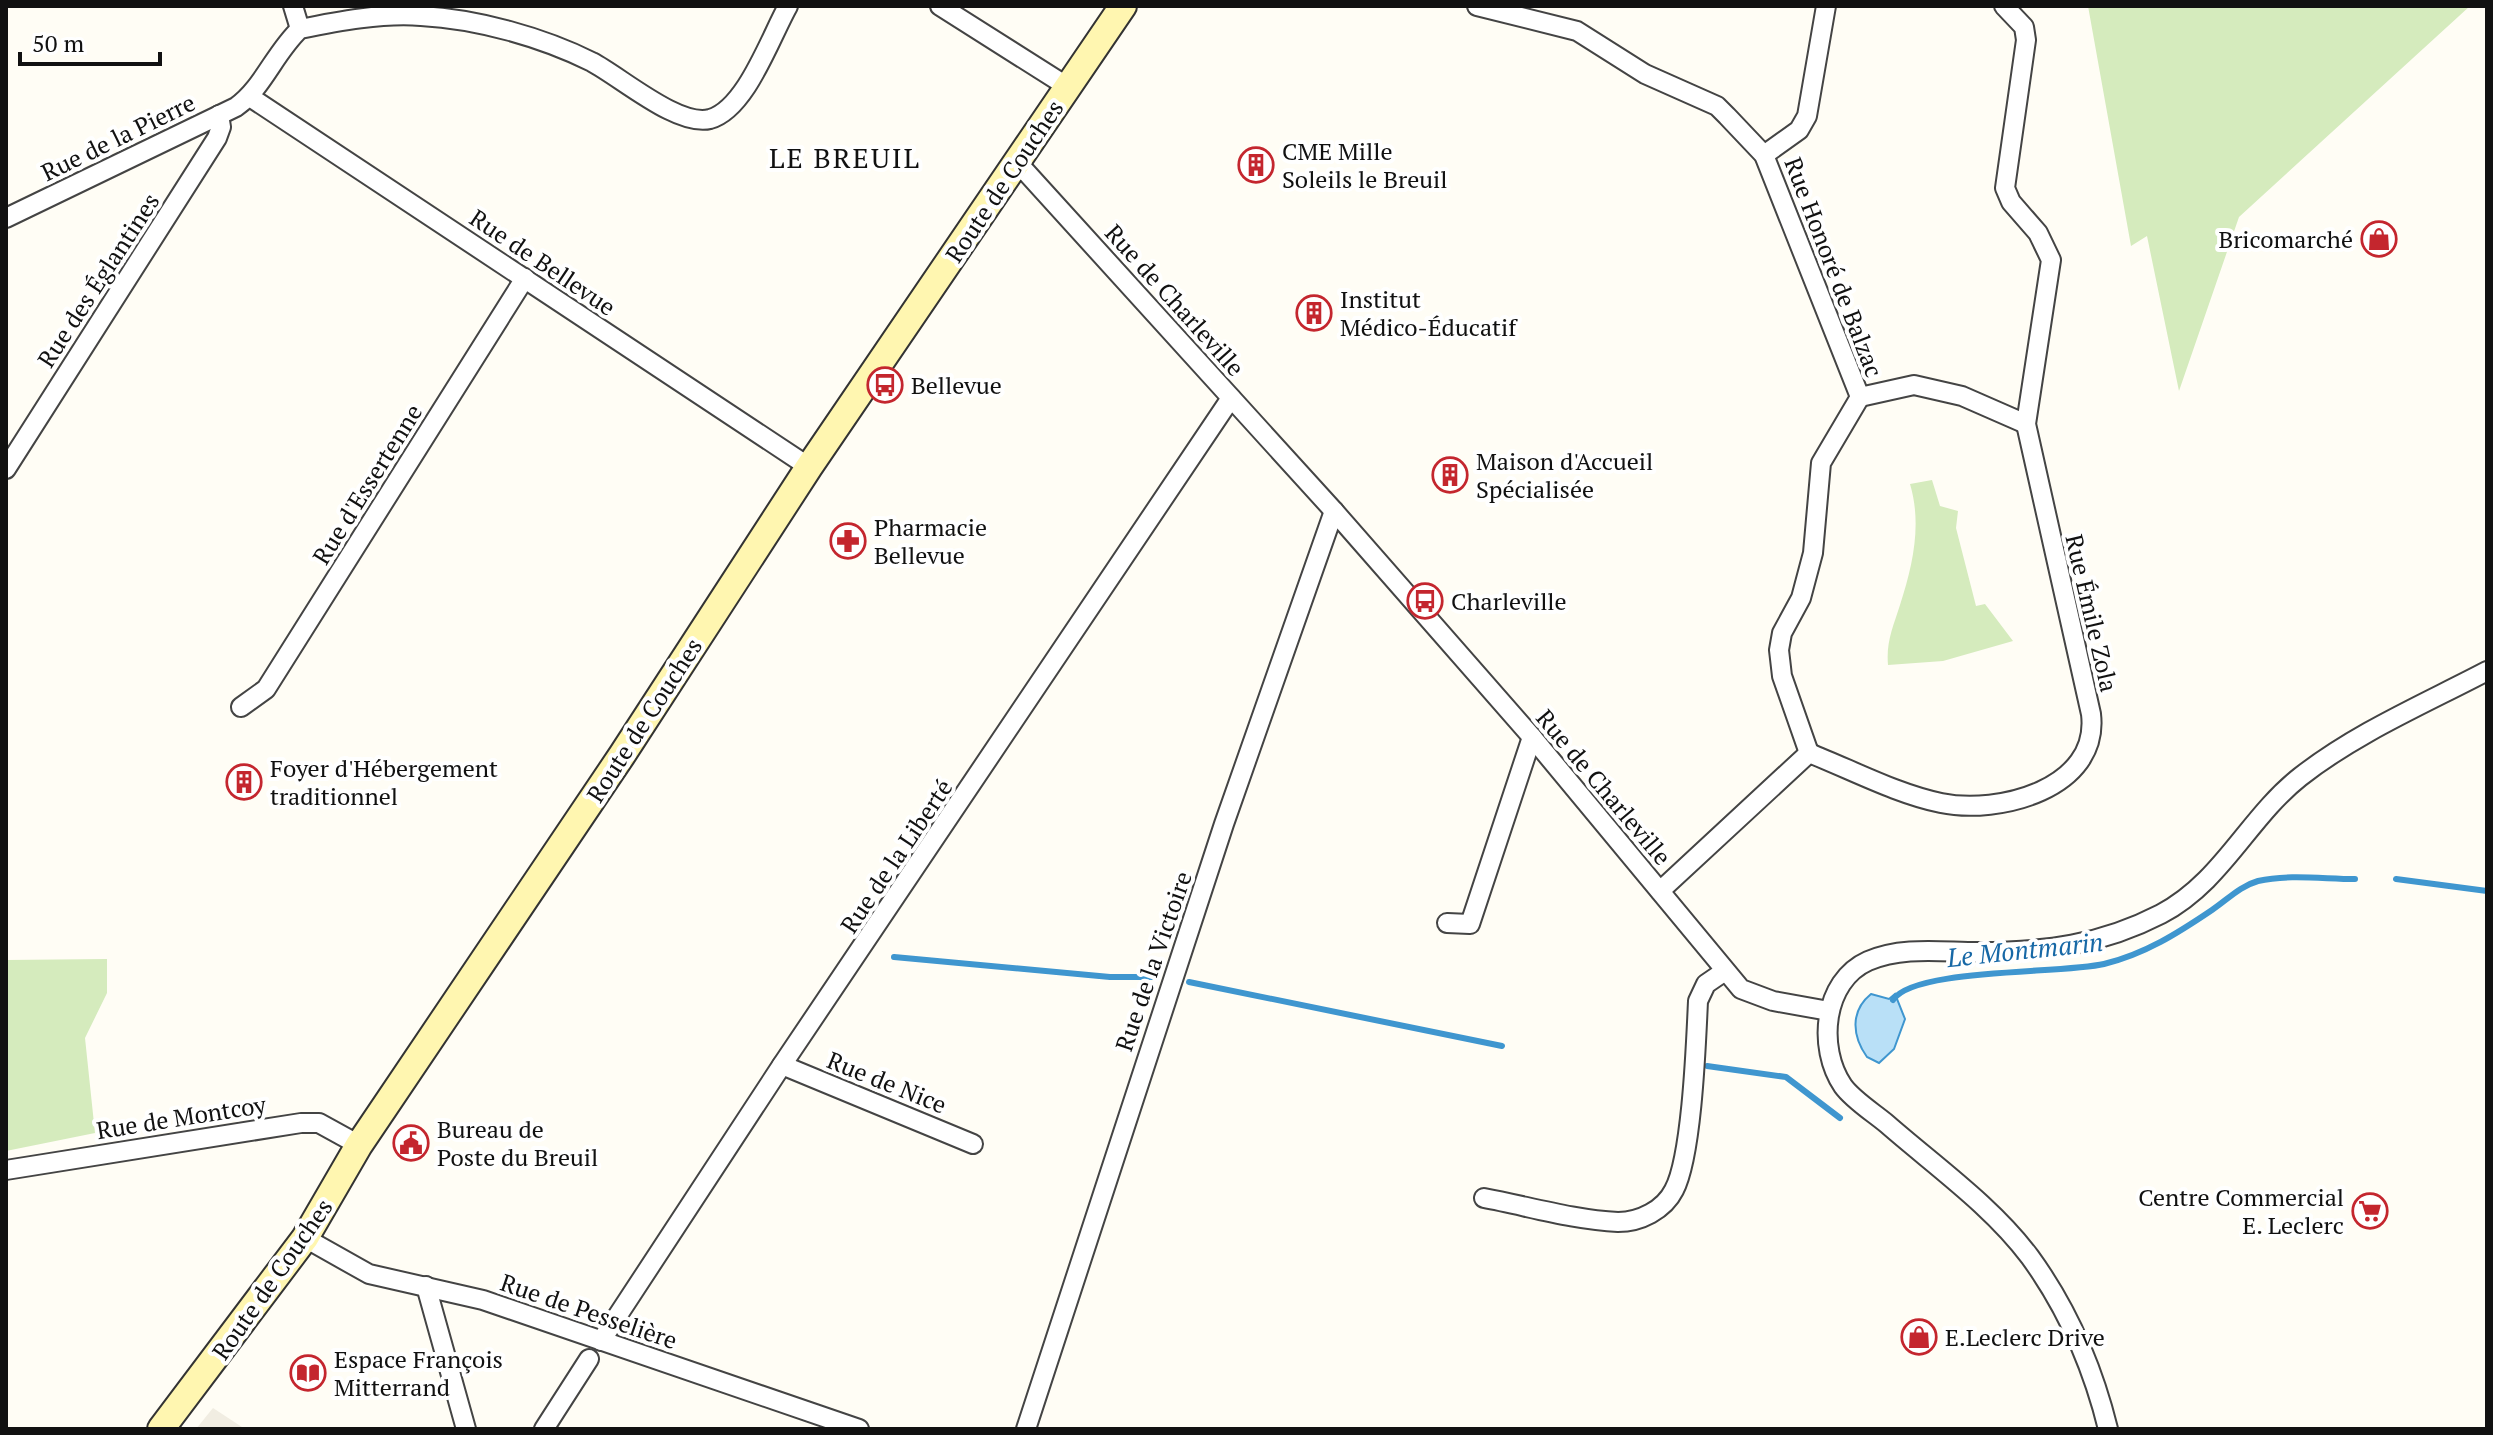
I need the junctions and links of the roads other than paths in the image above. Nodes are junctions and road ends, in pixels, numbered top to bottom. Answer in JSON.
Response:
{"nodes":[{"id":1,"x":293,"y":6,"type":"edge"},
{"id":2,"x":788,"y":6,"type":"edge"},
{"id":3,"x":940,"y":6,"type":"edge"},
{"id":4,"x":1123,"y":6,"type":"edge"},
{"id":5,"x":1477,"y":6,"type":"edge"},
{"id":6,"x":1826,"y":6,"type":"edge"},
{"id":7,"x":2004,"y":6,"type":"edge"},
{"id":8,"x":424,"y":11,"type":"edge"},
{"id":9,"x":300,"y":29,"type":"junction"},
{"id":10,"x":1068,"y":87,"type":"junction"},
{"id":11,"x":250,"y":97,"type":"junction"},
{"id":12,"x":219,"y":115,"type":"junction"},
{"id":13,"x":1764,"y":155,"type":"junction"},
{"id":14,"x":1017,"y":162,"type":"junction"},
{"id":15,"x":6,"y":218,"type":"edge"},
{"id":16,"x":525,"y":278,"type":"junction"},
{"id":17,"x":1860,"y":397,"type":"junction"},
{"id":18,"x":1231,"y":398,"type":"junction"},
{"id":19,"x":2026,"y":424,"type":"junction"},
{"id":20,"x":809,"y":467,"type":"junction"},
{"id":21,"x":6,"y":469,"type":"edge"},
{"id":22,"x":1334,"y":511,"type":"junction"},
{"id":23,"x":2487,"y":671,"type":"edge"},
{"id":24,"x":241,"y":707,"type":"dead end"},
{"id":25,"x":1532,"y":737,"type":"junction"},
{"id":26,"x":1809,"y":753,"type":"junction"},
{"id":27,"x":1660,"y":891,"type":"junction"},
{"id":28,"x":1447,"y":923,"type":"dead end"},
{"id":29,"x":1725,"y":971,"type":"junction"},
{"id":30,"x":1829,"y":1011,"type":"junction"},
{"id":31,"x":782,"y":1065,"type":"junction"},
{"id":32,"x":973,"y":1144,"type":"dead end"},
{"id":33,"x":359,"y":1145,"type":"junction"},
{"id":34,"x":6,"y":1170,"type":"edge"},
{"id":35,"x":1484,"y":1198,"type":"dead end"},
{"id":36,"x":305,"y":1238,"type":"junction"},
{"id":37,"x":426,"y":1286,"type":"junction"},
{"id":38,"x":601,"y":1341,"type":"junction"},
{"id":39,"x":589,"y":1359,"type":"dead end"},
{"id":40,"x":161,"y":1429,"type":"edge"},
{"id":41,"x":466,"y":1429,"type":"edge"},
{"id":42,"x":544,"y":1429,"type":"edge"},
{"id":43,"x":859,"y":1429,"type":"edge"},
{"id":44,"x":1026,"y":1429,"type":"edge"},
{"id":45,"x":2108,"y":1429,"type":"edge"}],
"edges":[{"from":1,"to":9,"type":"street"},
{"from":2,"to":8,"type":"street"},
{"from":3,"to":10,"type":"street"},
{"from":4,"to":10,"type":"main road","name":"Route de Couches"},
{"from":5,"to":13,"type":"street","name":"Rue Honoré de Balzac"},
{"from":6,"to":13,"type":"street"},
{"from":7,"to":19,"type":"street","name":"Rue Émile Zola"},
{"from":8,"to":9,"type":"street"},
{"from":9,"to":11,"type":"street"},
{"from":10,"to":14,"type":"main road","name":"Route de Couches"},
{"from":11,"to":12,"type":"street","name":"Rue de la Pierre"},
{"from":11,"to":16,"type":"street","name":"Rue de Bellevue"},
{"from":12,"to":15,"type":"street","name":"Rue de la Pierre"},
{"from":12,"to":21,"type":"street","name":"Rue des Églantines"},
{"from":13,"to":17,"type":"street","name":"Rue Honoré de Balzac"},
{"from":14,"to":18,"type":"street","name":"Rue de Charleville"},
{"from":14,"to":20,"type":"main road","name":"Route de Couches"},
{"from":16,"to":20,"type":"street","name":"Rue de Bellevue"},
{"from":16,"to":24,"type":"street","name":"Rue d'Essertenne"},
{"from":17,"to":19,"type":"street"},
{"from":17,"to":26,"type":"street","name":"Rue Honoré de Balzac"},
{"from":18,"to":22,"type":"street","name":"Rue de Charleville"},
{"from":18,"to":31,"type":"street","name":"Rue de la Liberté"},
{"from":19,"to":26,"type":"street","name":"Rue Émile Zola"},
{"from":20,"to":33,"type":"main road","name":"Route de Couches"},
{"from":22,"to":25,"type":"street","name":"Rue de Charleville"},
{"from":22,"to":44,"type":"street","name":"Rue de la Victoire"},
{"from":23,"to":30,"type":"street"},
{"from":25,"to":27,"type":"street","name":"Rue de Charleville"},
{"from":25,"to":28,"type":"street"},
{"from":26,"to":27,"type":"street"},
{"from":27,"to":29,"type":"street","name":"Rue de Charleville"},
{"from":29,"to":30,"type":"street","name":"Rue de Charleville"},
{"from":29,"to":35,"type":"street"},
{"from":30,"to":45,"type":"street"},
{"from":31,"to":32,"type":"street","name":"Rue de Nice"},
{"from":31,"to":38,"type":"street","name":"Rue de la Liberté"},
{"from":33,"to":34,"type":"street","name":"Rue de Montcoy"},
{"from":33,"to":36,"type":"main road","name":"Route de Couches"},
{"from":36,"to":37,"type":"street","name":"Rue de Pesselière"},
{"from":36,"to":40,"type":"main road","name":"Route de Couches"},
{"from":37,"to":38,"type":"street","name":"Rue de Pesselière"},
{"from":37,"to":41,"type":"street"},
{"from":38,"to":43,"type":"street","name":"Rue de Pesselière"},
{"from":39,"to":42,"type":"street"}]}
